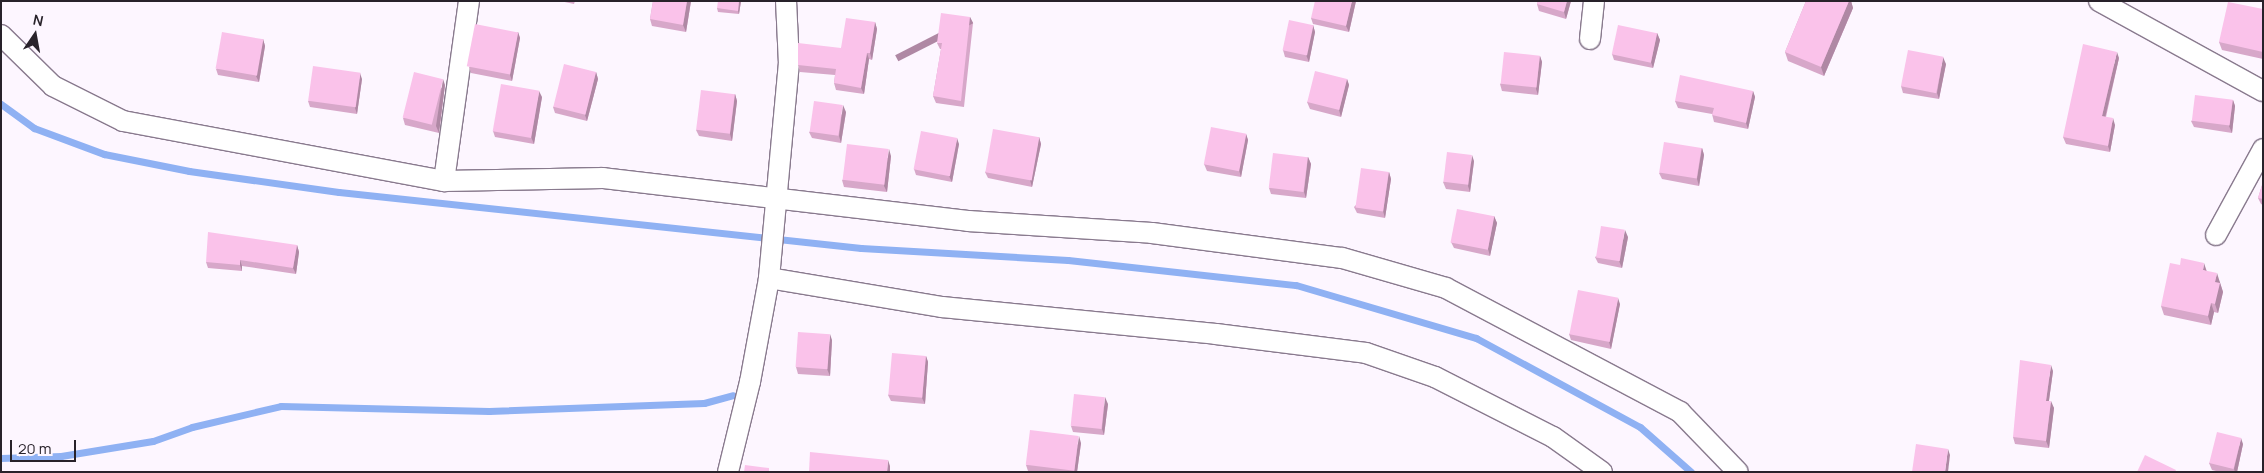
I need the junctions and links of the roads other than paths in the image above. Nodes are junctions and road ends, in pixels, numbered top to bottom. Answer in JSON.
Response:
{"nodes":[{"id":1,"x":469,"y":1,"type":"edge"},
{"id":2,"x":786,"y":1,"type":"edge"},
{"id":3,"x":1594,"y":1,"type":"edge"},
{"id":4,"x":2099,"y":1,"type":"edge"},
{"id":5,"x":1,"y":35,"type":"edge"},
{"id":6,"x":1590,"y":39,"type":"dead end"},
{"id":7,"x":2263,"y":91,"type":"edge"},
{"id":8,"x":2263,"y":149,"type":"edge"},
{"id":9,"x":444,"y":181,"type":"junction"},
{"id":10,"x":778,"y":198,"type":"junction"},
{"id":11,"x":2216,"y":235,"type":"dead end"},
{"id":12,"x":769,"y":278,"type":"junction"},
{"id":13,"x":728,"y":472,"type":"edge"},
{"id":14,"x":1602,"y":472,"type":"edge"},
{"id":15,"x":1738,"y":472,"type":"edge"}],
"edges":[{"from":1,"to":9,"type":"street"},
{"from":2,"to":10,"type":"street"},
{"from":3,"to":6,"type":"street"},
{"from":4,"to":7,"type":"street"},
{"from":5,"to":9,"type":"street"},
{"from":8,"to":11,"type":"street"},
{"from":9,"to":10,"type":"street"},
{"from":10,"to":12,"type":"street"},
{"from":10,"to":15,"type":"street"},
{"from":12,"to":13,"type":"street"},
{"from":12,"to":14,"type":"street"}]}
